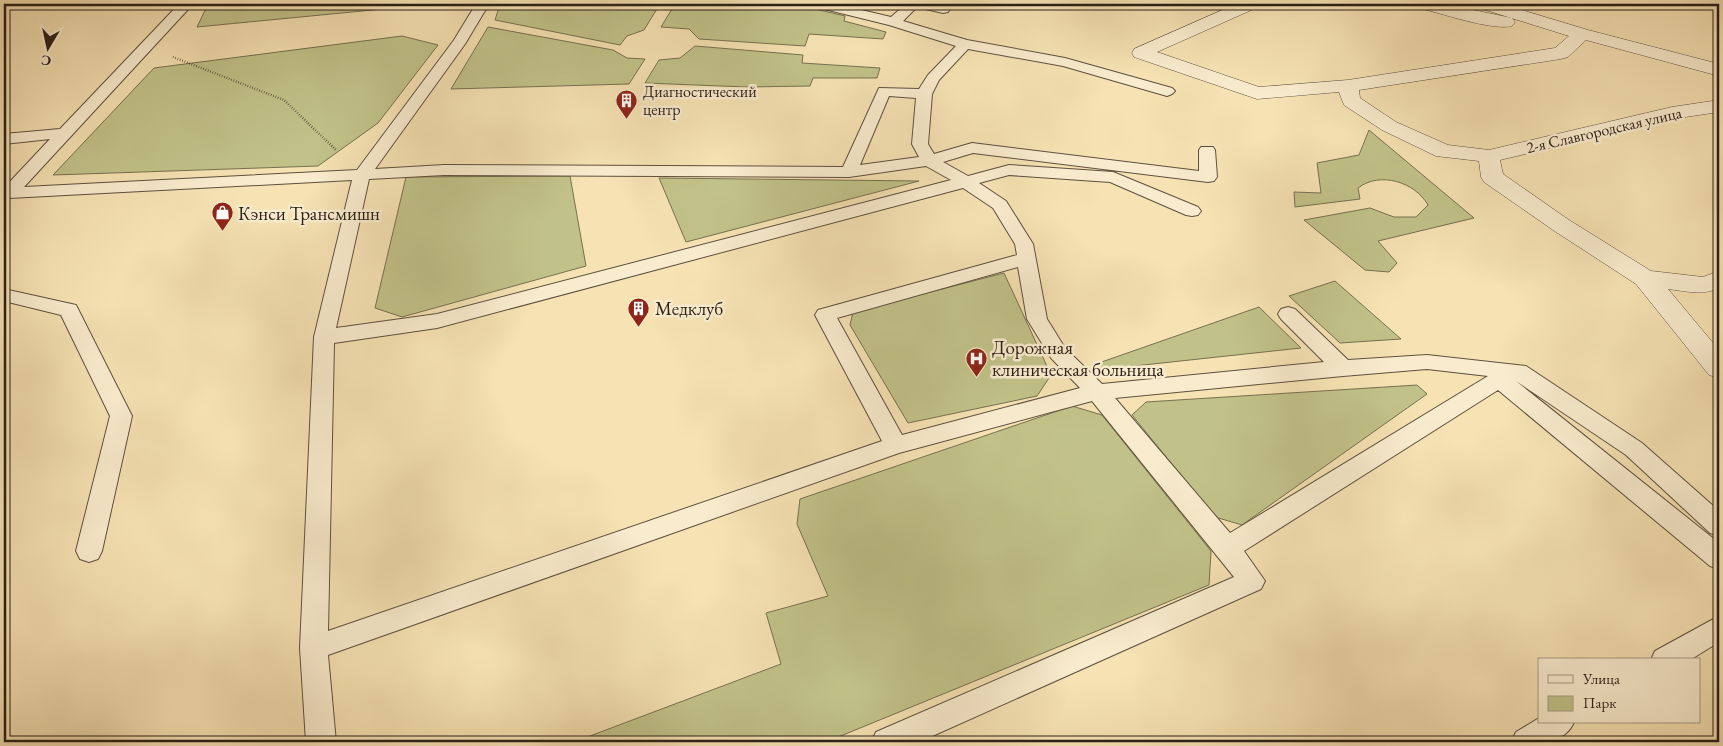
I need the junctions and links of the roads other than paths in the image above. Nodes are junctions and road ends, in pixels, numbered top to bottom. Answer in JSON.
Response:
{"nodes":[{"id":1,"x":186,"y":4,"type":"edge"},
{"id":2,"x":482,"y":4,"type":"edge"},
{"id":3,"x":821,"y":4,"type":"edge"},
{"id":4,"x":913,"y":4,"type":"edge"},
{"id":5,"x":921,"y":4,"type":"edge"},
{"id":6,"x":1250,"y":4,"type":"edge"},
{"id":7,"x":1426,"y":4,"type":"edge"},
{"id":8,"x":1485,"y":4,"type":"edge"},
{"id":9,"x":943,"y":9,"type":"dead end"},
{"id":10,"x":894,"y":22,"type":"junction"},
{"id":11,"x":1582,"y":34,"type":"junction"},
{"id":12,"x":965,"y":44,"type":"junction"},
{"id":13,"x":1719,"y":70,"type":"edge"},
{"id":14,"x":1348,"y":86,"type":"junction"},
{"id":15,"x":1167,"y":91,"type":"dead end"},
{"id":16,"x":924,"y":94,"type":"junction"},
{"id":17,"x":1719,"y":106,"type":"edge"},
{"id":18,"x":65,"y":133,"type":"junction"},
{"id":19,"x":4,"y":139,"type":"edge"},
{"id":20,"x":1207,"y":150,"type":"dead end"},
{"id":21,"x":1489,"y":156,"type":"junction"},
{"id":22,"x":929,"y":161,"type":"junction"},
{"id":23,"x":849,"y":172,"type":"junction"},
{"id":24,"x":362,"y":174,"type":"junction"},
{"id":25,"x":963,"y":180,"type":"junction"},
{"id":26,"x":1192,"y":211,"type":"dead end"},
{"id":27,"x":1027,"y":258,"type":"junction"},
{"id":28,"x":1645,"y":278,"type":"junction"},
{"id":29,"x":1719,"y":280,"type":"edge"},
{"id":30,"x":4,"y":295,"type":"edge"},
{"id":31,"x":1288,"y":314,"type":"dead end"},
{"id":32,"x":324,"y":337,"type":"junction"},
{"id":33,"x":1344,"y":368,"type":"junction"},
{"id":34,"x":1719,"y":368,"type":"edge"},
{"id":35,"x":1509,"y":375,"type":"junction"},
{"id":36,"x":1097,"y":392,"type":"junction"},
{"id":37,"x":896,"y":445,"type":"junction"},
{"id":38,"x":1719,"y":526,"type":"edge"},
{"id":39,"x":1227,"y":548,"type":"junction"},
{"id":40,"x":89,"y":551,"type":"dead end"},
{"id":41,"x":1719,"y":558,"type":"edge"},
{"id":42,"x":1719,"y":628,"type":"edge"},
{"id":43,"x":314,"y":648,"type":"junction"},
{"id":44,"x":1668,"y":658,"type":"edge"},
{"id":45,"x":1557,"y":724,"type":"edge"},
{"id":46,"x":321,"y":742,"type":"edge"},
{"id":47,"x":886,"y":742,"type":"edge"},
{"id":48,"x":1526,"y":742,"type":"edge"}],
"edges":[{"from":1,"to":18,"type":"lane"},
{"from":2,"to":24,"type":"lane"},
{"from":3,"to":10,"type":"lane"},
{"from":4,"to":10,"type":"lane"},
{"from":5,"to":9,"type":"lane"},
{"from":6,"to":14,"type":"street"},
{"from":7,"to":11,"type":"street"},
{"from":8,"to":11,"type":"street"},
{"from":10,"to":12,"type":"lane"},
{"from":11,"to":13,"type":"street"},
{"from":11,"to":14,"type":"street"},
{"from":12,"to":15,"type":"lane"},
{"from":12,"to":16,"type":"lane"},
{"from":14,"to":21,"type":"street","name":"2-я Славгородская улица"},
{"from":16,"to":22,"type":"lane"},
{"from":16,"to":23,"type":"lane"},
{"from":17,"to":21,"type":"street","name":"2-я Славгородская улица"},
{"from":18,"to":19,"type":"lane"},
{"from":18,"to":24,"type":"lane"},
{"from":20,"to":22,"type":"lane"},
{"from":21,"to":28,"type":"street"},
{"from":22,"to":23,"type":"lane"},
{"from":22,"to":25,"type":"lane"},
{"from":23,"to":24,"type":"lane"},
{"from":24,"to":32,"type":"lane"},
{"from":25,"to":26,"type":"lane"},
{"from":25,"to":27,"type":"lane"},
{"from":25,"to":32,"type":"lane"},
{"from":27,"to":36,"type":"lane"},
{"from":27,"to":37,"type":"lane"},
{"from":28,"to":29,"type":"street"},
{"from":28,"to":34,"type":"street"},
{"from":30,"to":40,"type":"lane"},
{"from":31,"to":33,"type":"lane"},
{"from":32,"to":43,"type":"lane"},
{"from":33,"to":35,"type":"lane"},
{"from":33,"to":36,"type":"lane"},
{"from":35,"to":38,"type":"lane"},
{"from":35,"to":39,"type":"lane"},
{"from":35,"to":41,"type":"lane"},
{"from":36,"to":37,"type":"lane"},
{"from":36,"to":39,"type":"lane"},
{"from":37,"to":43,"type":"lane"},
{"from":39,"to":47,"type":"lane"},
{"from":42,"to":44,"type":"lane"},
{"from":43,"to":46,"type":"lane"},
{"from":45,"to":48,"type":"lane"}]}
